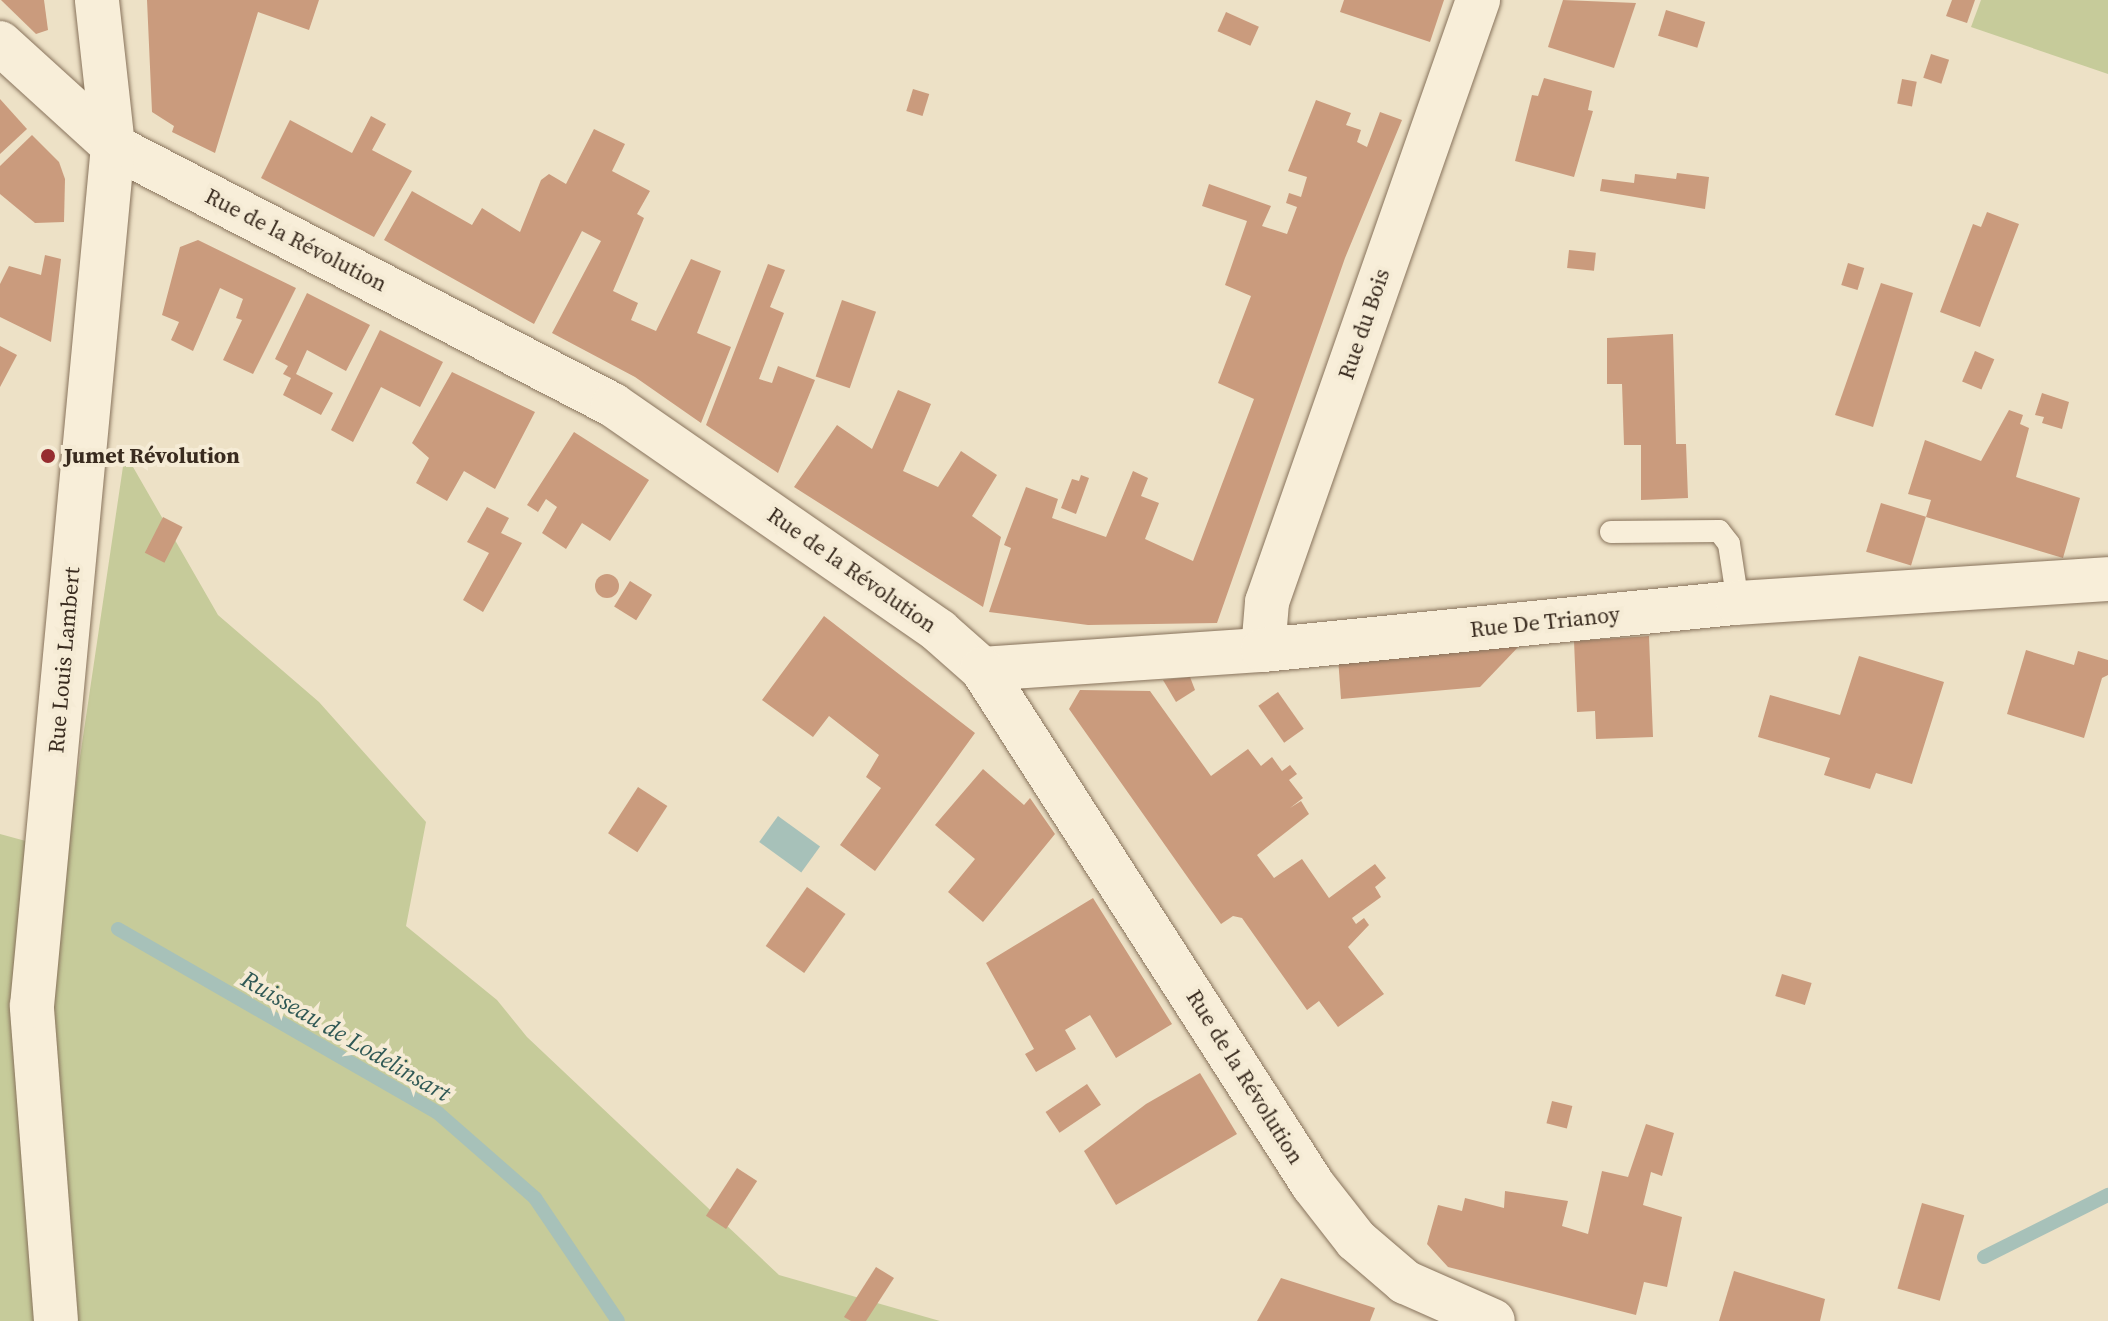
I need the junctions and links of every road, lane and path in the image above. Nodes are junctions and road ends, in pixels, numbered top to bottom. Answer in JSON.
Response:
{"nodes":[{"id":1,"x":97,"y":0,"type":"edge"},
{"id":2,"x":1478,"y":0,"type":"edge"},
{"id":3,"x":0,"y":43,"type":"edge"},
{"id":4,"x":113,"y":146,"type":"junction"},
{"id":5,"x":1611,"y":532,"type":"dead end"},
{"id":6,"x":2108,"y":579,"type":"edge"},
{"id":7,"x":1738,"y":603,"type":"junction"},
{"id":8,"x":1263,"y":650,"type":"junction"},
{"id":9,"x":982,"y":669,"type":"junction"},
{"id":10,"x":56,"y":1321,"type":"edge"},
{"id":11,"x":1493,"y":1321,"type":"edge"}],
"edges":[{"from":1,"to":4,"type":"street","name":"Rue Louis Lambert"},
{"from":2,"to":8,"type":"street","name":"Rue du Bois"},
{"from":3,"to":4,"type":"street","name":"Rue de la Révolution"},
{"from":4,"to":9,"type":"street","name":"Rue de la Révolution"},
{"from":4,"to":10,"type":"street","name":"Rue Louis Lambert"},
{"from":5,"to":7,"type":"lane"},
{"from":6,"to":7,"type":"street","name":"Rue De Trianoy"},
{"from":7,"to":8,"type":"street","name":"Rue De Trianoy"},
{"from":8,"to":9,"type":"street","name":"Rue De Trianoy"},
{"from":9,"to":11,"type":"street","name":"Rue de la Révolution"}]}
